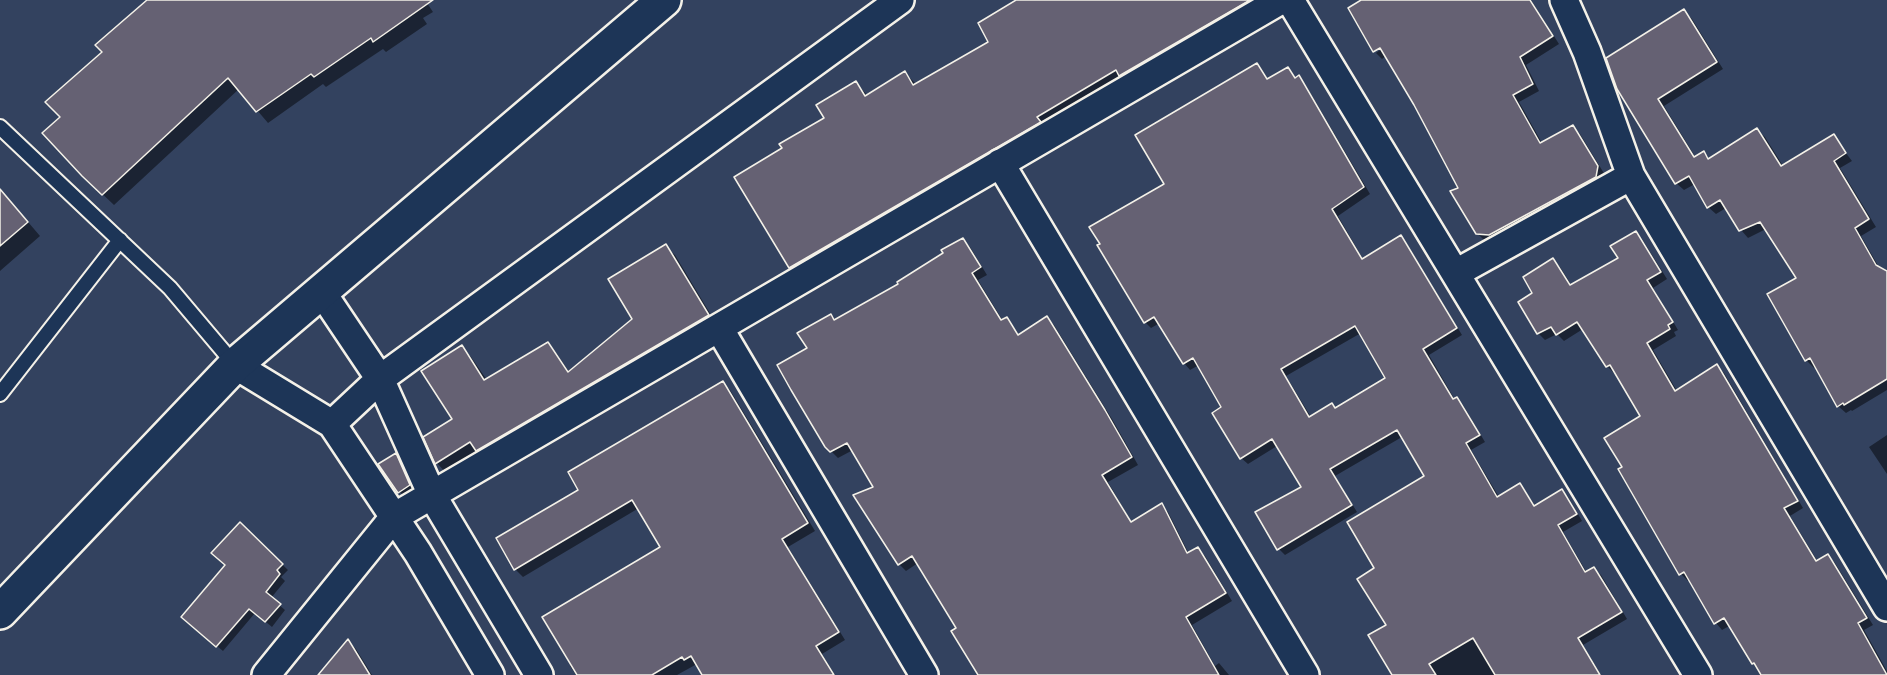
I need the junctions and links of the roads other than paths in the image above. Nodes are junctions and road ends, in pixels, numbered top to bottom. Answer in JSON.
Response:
{"nodes":[{"id":1,"x":664,"y":0,"type":"edge"},
{"id":2,"x":900,"y":0,"type":"edge"},
{"id":3,"x":1281,"y":0,"type":"edge"},
{"id":4,"x":1290,"y":0,"type":"edge"},
{"id":5,"x":1564,"y":0,"type":"edge"},
{"id":6,"x":0,"y":128,"type":"edge"},
{"id":7,"x":1000,"y":164,"type":"junction"},
{"id":8,"x":1631,"y":176,"type":"junction"},
{"id":9,"x":120,"y":240,"type":"junction"},
{"id":10,"x":1456,"y":273,"type":"junction"},
{"id":11,"x":321,"y":291,"type":"junction"},
{"id":12,"x":719,"y":328,"type":"junction"},
{"id":13,"x":235,"y":365,"type":"junction"},
{"id":14,"x":380,"y":379,"type":"junction"},
{"id":15,"x":0,"y":394,"type":"edge"},
{"id":16,"x":332,"y":423,"type":"junction"},
{"id":17,"x":432,"y":495,"type":"junction"},
{"id":18,"x":394,"y":517,"type":"junction"},
{"id":19,"x":1887,"y":607,"type":"edge"},
{"id":20,"x":0,"y":612,"type":"edge"},
{"id":21,"x":266,"y":675,"type":"edge"},
{"id":22,"x":490,"y":675,"type":"edge"},
{"id":23,"x":539,"y":675,"type":"edge"},
{"id":24,"x":924,"y":675,"type":"edge"},
{"id":25,"x":1305,"y":675,"type":"edge"},
{"id":26,"x":1698,"y":675,"type":"edge"}],
"edges":[{"from":1,"to":11,"type":"main road"},
{"from":2,"to":14,"type":"street"},
{"from":3,"to":7,"type":"street"},
{"from":4,"to":10,"type":"street"},
{"from":5,"to":8,"type":"street"},
{"from":6,"to":9,"type":"lane"},
{"from":7,"to":12,"type":"street"},
{"from":7,"to":25,"type":"street"},
{"from":8,"to":10,"type":"street"},
{"from":8,"to":19,"type":"street"},
{"from":9,"to":13,"type":"lane"},
{"from":9,"to":15,"type":"lane"},
{"from":10,"to":26,"type":"street"},
{"from":11,"to":13,"type":"main road"},
{"from":11,"to":14,"type":"street"},
{"from":12,"to":17,"type":"street"},
{"from":12,"to":24,"type":"street"},
{"from":13,"to":16,"type":"street"},
{"from":13,"to":20,"type":"main road"},
{"from":14,"to":16,"type":"street"},
{"from":14,"to":17,"type":"street"},
{"from":16,"to":18,"type":"street"},
{"from":17,"to":18,"type":"street"},
{"from":17,"to":23,"type":"street"},
{"from":18,"to":21,"type":"street"},
{"from":18,"to":22,"type":"street"}]}
